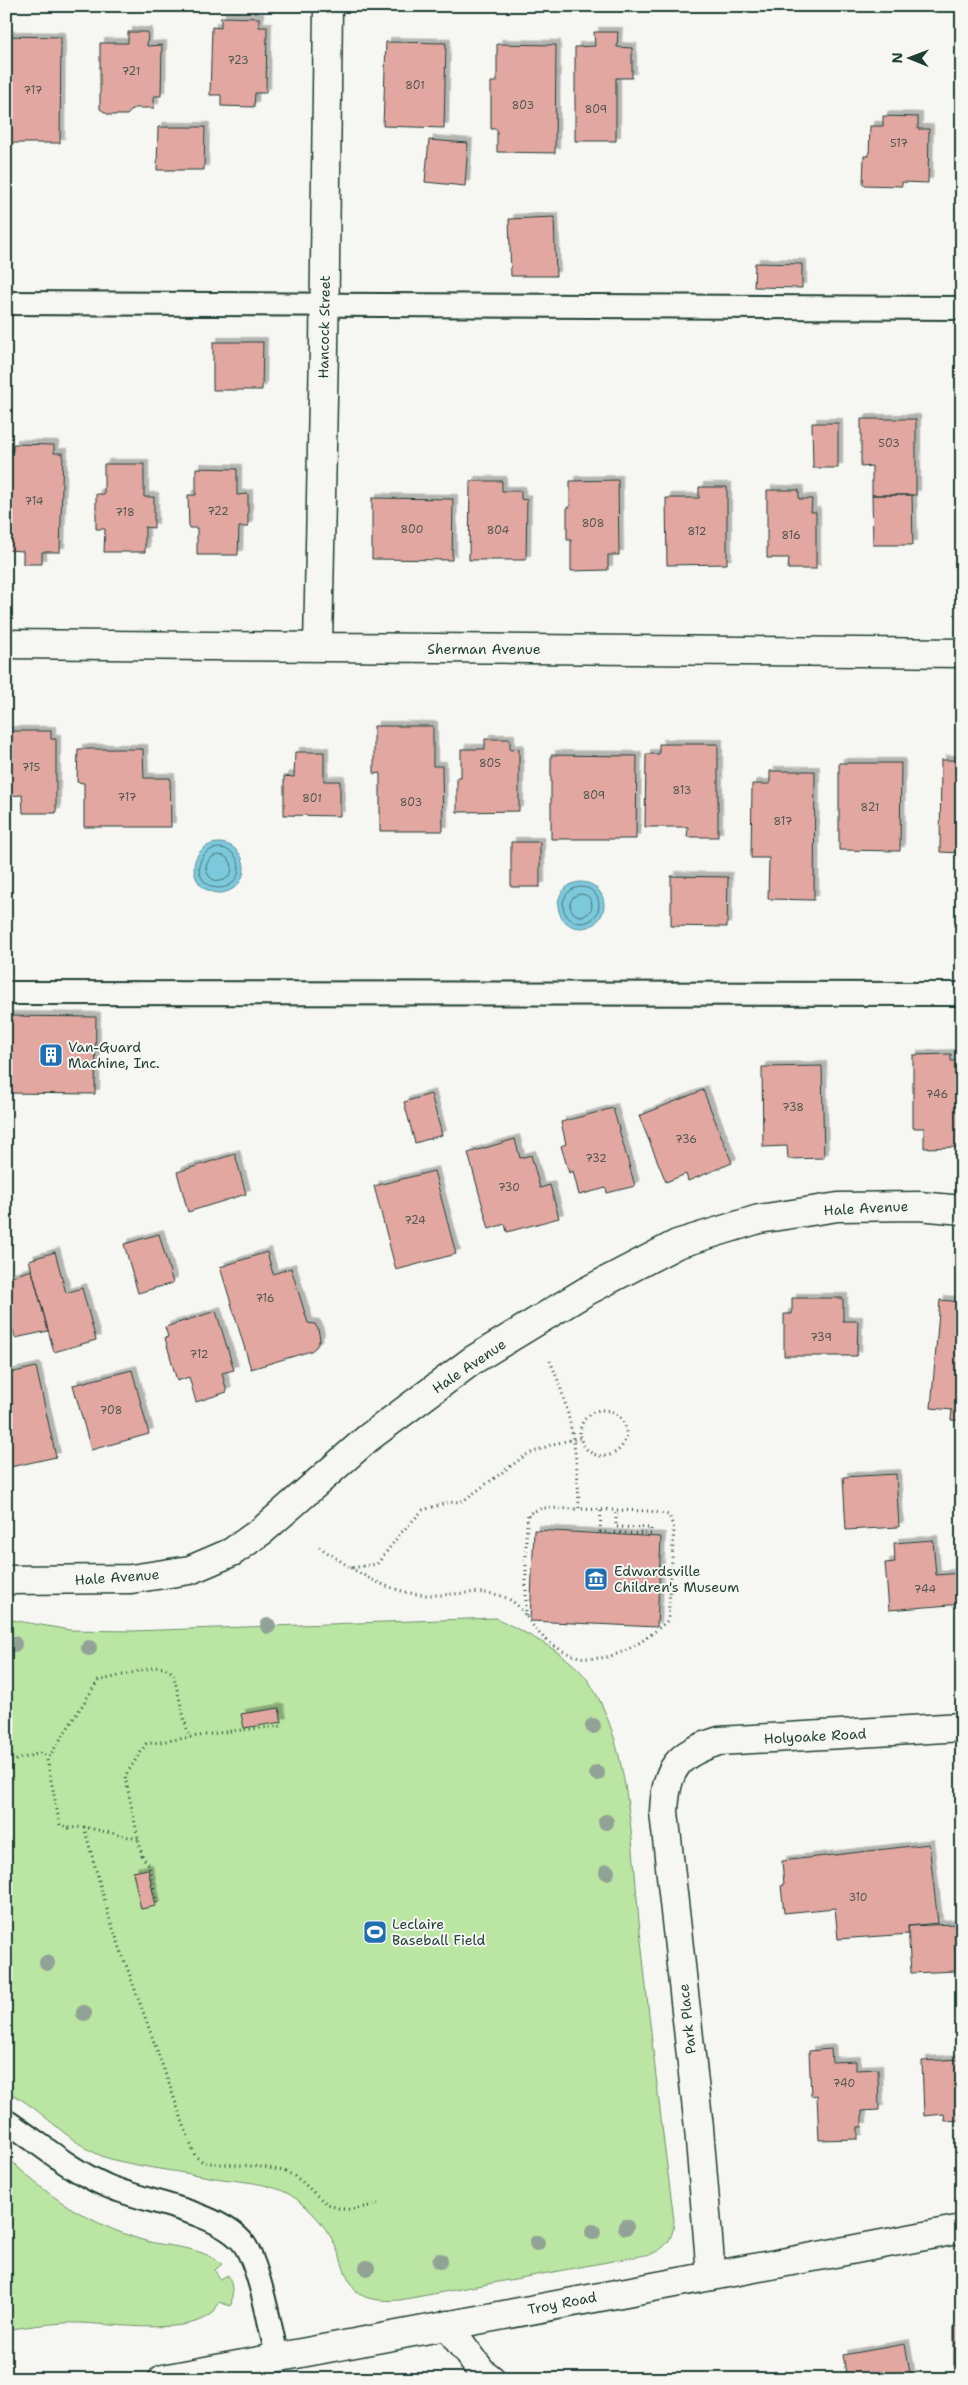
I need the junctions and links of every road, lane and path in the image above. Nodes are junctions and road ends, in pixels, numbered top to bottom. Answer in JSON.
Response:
{"nodes":[{"id":1,"x":328,"y":6,"type":"edge"},
{"id":2,"x":6,"y":303,"type":"edge"},
{"id":3,"x":324,"y":306,"type":"junction"},
{"id":4,"x":962,"y":308,"type":"edge"},
{"id":5,"x":6,"y":644,"type":"edge"},
{"id":6,"x":318,"y":647,"type":"junction"},
{"id":7,"x":962,"y":653,"type":"edge"},
{"id":8,"x":6,"y":994,"type":"edge"},
{"id":9,"x":962,"y":994,"type":"edge"},
{"id":10,"x":962,"y":1210,"type":"edge"},
{"id":11,"x":550,"y":1361,"type":"dead end"},
{"id":12,"x":580,"y":1438,"type":"junction"},
{"id":13,"x":574,"y":1440,"type":"junction"},
{"id":14,"x":579,"y":1509,"type":"junction"},
{"id":15,"x":601,"y":1510,"type":"junction"},
{"id":16,"x":616,"y":1510,"type":"junction"},
{"id":17,"x":319,"y":1547,"type":"dead end"},
{"id":18,"x":351,"y":1568,"type":"junction"},
{"id":19,"x":6,"y":1580,"type":"edge"},
{"id":20,"x":526,"y":1617,"type":"junction"},
{"id":21,"x":281,"y":1726,"type":"dead end"},
{"id":22,"x":962,"y":1727,"type":"edge"},
{"id":23,"x":189,"y":1738,"type":"junction"},
{"id":24,"x":50,"y":1756,"type":"junction"},
{"id":25,"x":6,"y":1763,"type":"edge"},
{"id":26,"x":675,"y":1766,"type":"joint"},
{"id":27,"x":84,"y":1827,"type":"junction"},
{"id":28,"x":138,"y":1838,"type":"junction"},
{"id":29,"x":157,"y":1903,"type":"dead end"},
{"id":30,"x":6,"y":2121,"type":"edge"},
{"id":31,"x":378,"y":2204,"type":"dead end"},
{"id":32,"x":962,"y":2228,"type":"edge"},
{"id":33,"x":711,"y":2275,"type":"junction"},
{"id":34,"x":447,"y":2325,"type":"junction"},
{"id":35,"x":277,"y":2357,"type":"junction"},
{"id":36,"x":163,"y":2379,"type":"edge"},
{"id":37,"x":491,"y":2379,"type":"edge"}],
"edges":[{"from":1,"to":3,"type":"street","name":"Hancock Street"},
{"from":2,"to":3,"type":"lane"},
{"from":3,"to":4,"type":"lane"},
{"from":3,"to":6,"type":"street","name":"Hancock Street"},
{"from":5,"to":6,"type":"street","name":"Sherman Avenue"},
{"from":6,"to":7,"type":"street","name":"Sherman Avenue"},
{"from":8,"to":9,"type":"lane"},
{"from":10,"to":19,"type":"street","name":"Hale Avenue"},
{"from":11,"to":13,"type":"path"},
{"from":12,"to":12,"type":"path"},
{"from":12,"to":13,"type":"path"},
{"from":13,"to":14,"type":"path"},
{"from":13,"to":18,"type":"path"},
{"from":14,"to":15,"type":"path"},
{"from":14,"to":20,"type":"path"},
{"from":15,"to":16,"type":"path"},
{"from":15,"to":16,"type":"path"},
{"from":16,"to":20,"type":"path"},
{"from":17,"to":18,"type":"path"},
{"from":18,"to":20,"type":"path"},
{"from":21,"to":23,"type":"path"},
{"from":22,"to":26,"type":"street","name":"Holyoake Road"},
{"from":23,"to":24,"type":"path"},
{"from":23,"to":28,"type":"path"},
{"from":24,"to":25,"type":"path"},
{"from":24,"to":27,"type":"path"},
{"from":26,"to":33,"type":"street","name":"Park Place"},
{"from":27,"to":28,"type":"path"},
{"from":27,"to":31,"type":"path"},
{"from":28,"to":29,"type":"path"},
{"from":30,"to":35,"type":"lane"},
{"from":32,"to":33,"type":"street","name":"Troy Road"},
{"from":33,"to":34,"type":"street","name":"Troy Road"},
{"from":34,"to":35,"type":"street","name":"Troy Road"},
{"from":34,"to":37,"type":"street"},
{"from":35,"to":36,"type":"street","name":"Troy Road"}]}
